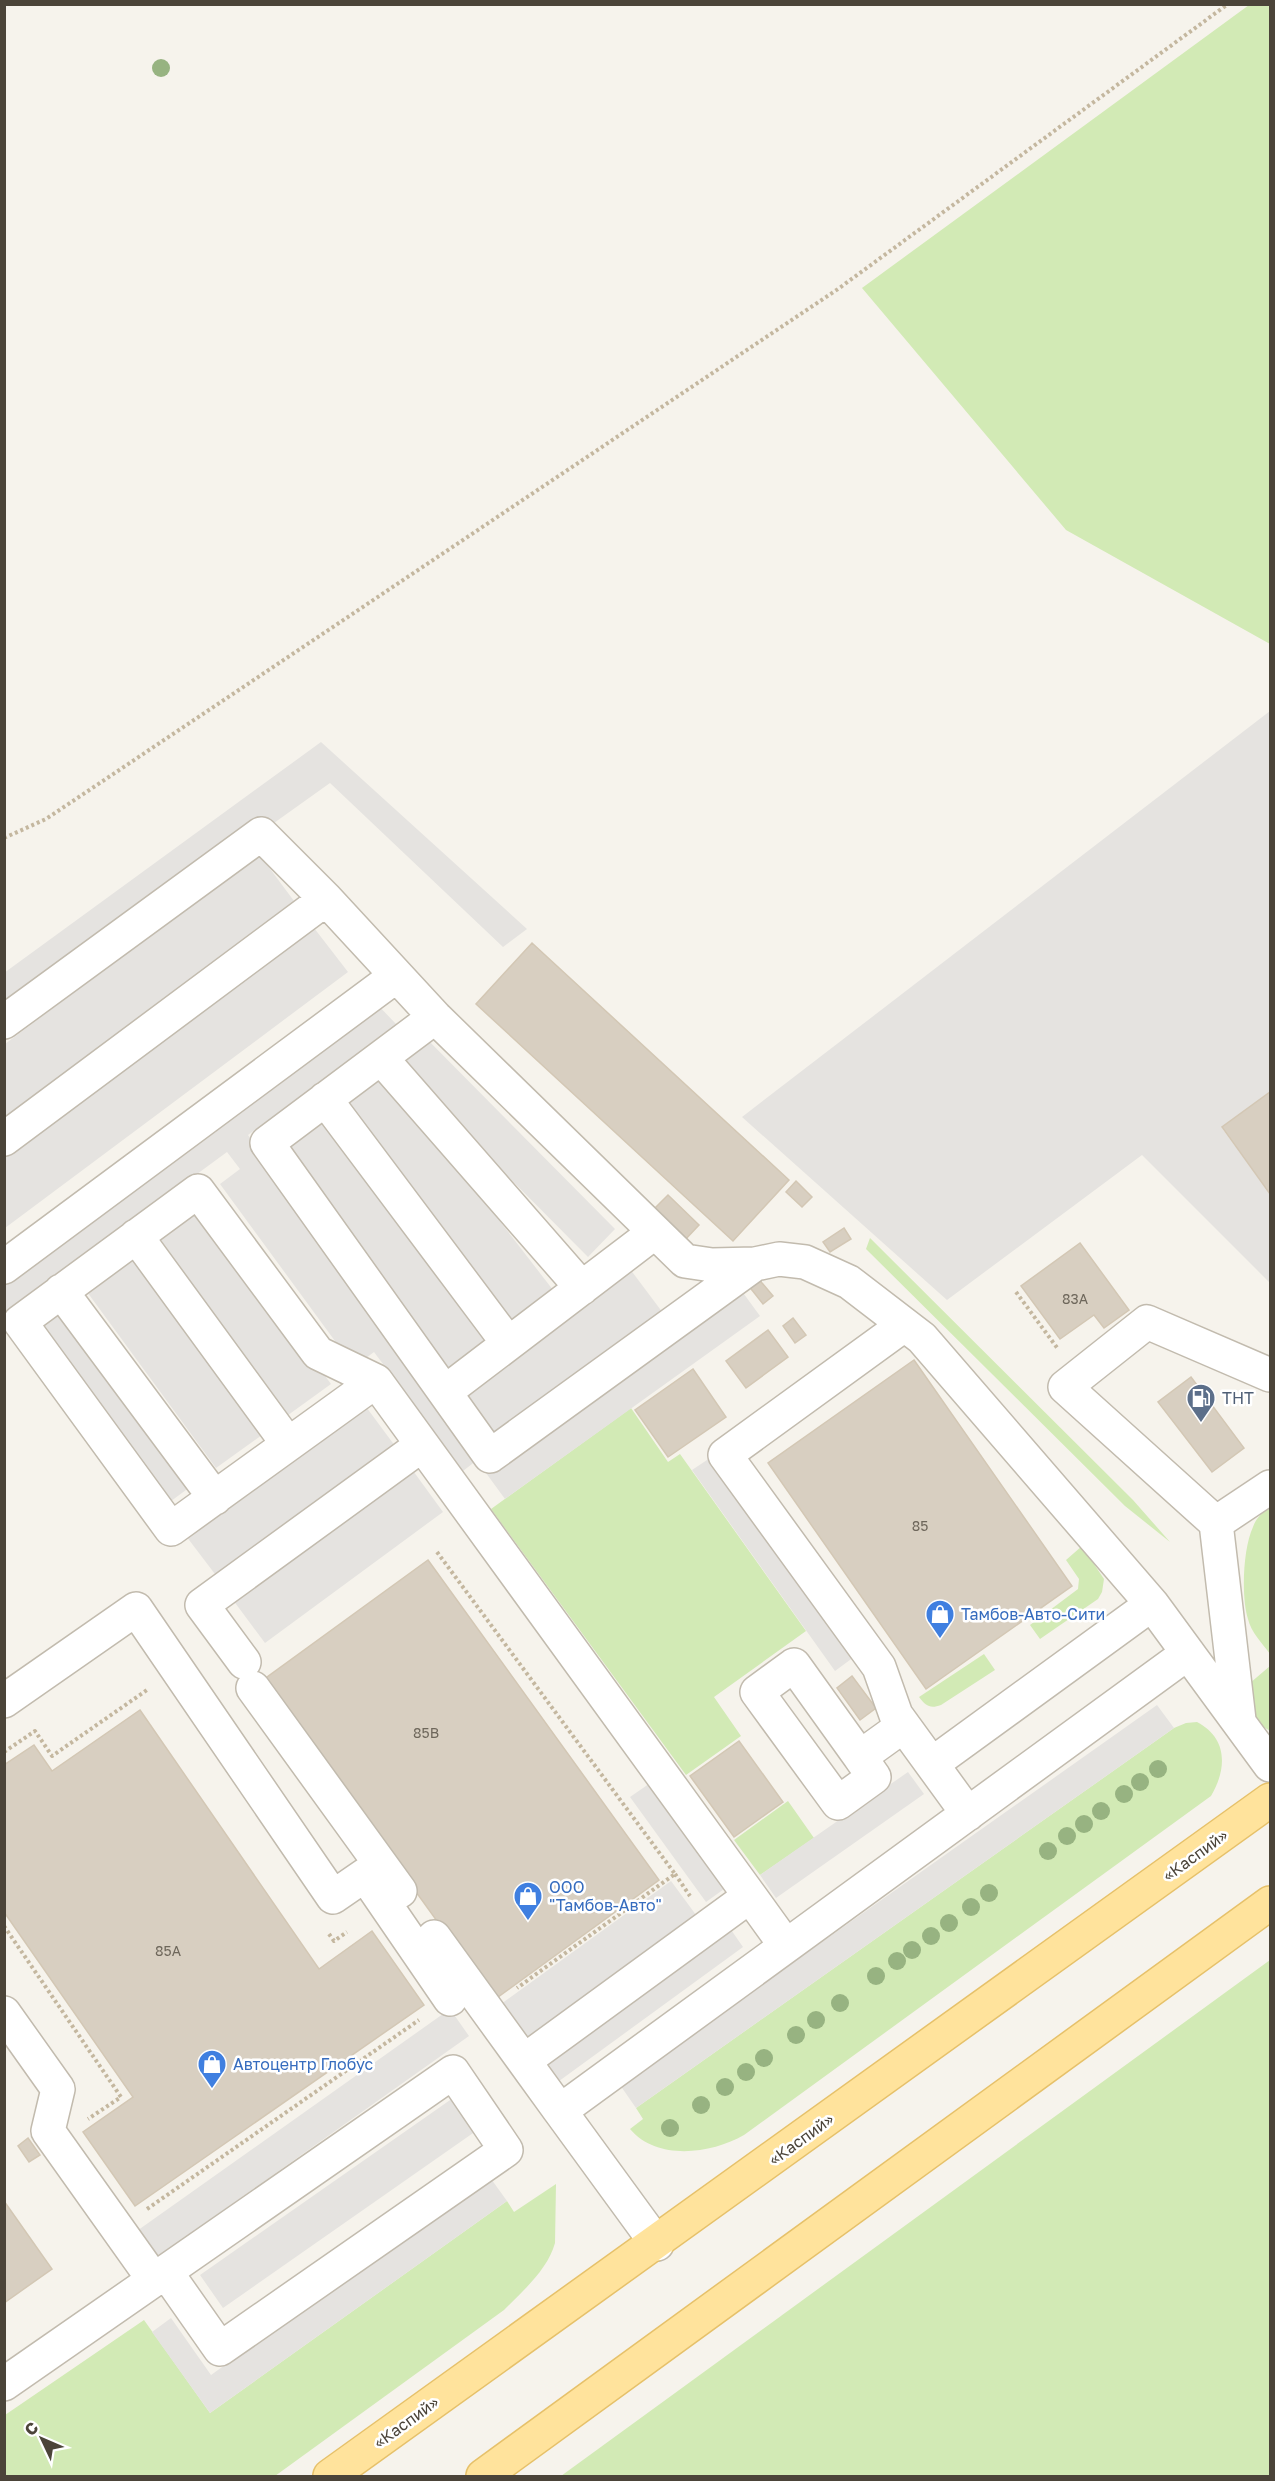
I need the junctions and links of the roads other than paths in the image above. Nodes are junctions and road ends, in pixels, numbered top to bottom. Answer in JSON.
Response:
{"nodes":[{"id":1,"x":326,"y":899,"type":"junction"},
{"id":2,"x":396,"y":976,"type":"junction"},
{"id":3,"x":435,"y":1017,"type":"junction"},
{"id":4,"x":4,"y":1022,"type":"edge"},
{"id":5,"x":381,"y":1058,"type":"junction"},
{"id":6,"x":325,"y":1099,"type":"junction"},
{"id":7,"x":4,"y":1138,"type":"edge"},
{"id":8,"x":655,"y":1232,"type":"junction"},
{"id":9,"x":136,"y":1236,"type":"junction"},
{"id":10,"x":755,"y":1264,"type":"junction"},
{"id":11,"x":4,"y":1267,"type":"edge"},
{"id":12,"x":582,"y":1288,"type":"junction"},
{"id":13,"x":61,"y":1291,"type":"junction"},
{"id":14,"x":904,"y":1325,"type":"junction"},
{"id":15,"x":508,"y":1343,"type":"junction"},
{"id":16,"x":1270,"y":1375,"type":"edge"},
{"id":17,"x":376,"y":1381,"type":"junction"},
{"id":18,"x":445,"y":1392,"type":"junction"},
{"id":19,"x":288,"y":1444,"type":"junction"},
{"id":20,"x":423,"y":1445,"type":"junction"},
{"id":21,"x":1270,"y":1487,"type":"edge"},
{"id":22,"x":215,"y":1498,"type":"junction"},
{"id":23,"x":1216,"y":1523,"type":"junction"},
{"id":24,"x":1152,"y":1604,"type":"junction"},
{"id":25,"x":1188,"y":1653,"type":"junction"},
{"id":26,"x":4,"y":1701,"type":"edge"},
{"id":27,"x":1239,"y":1723,"type":"junction"},
{"id":28,"x":903,"y":1726,"type":"junction"},
{"id":29,"x":860,"y":1757,"type":"dead end"},
{"id":30,"x":932,"y":1764,"type":"junction"},
{"id":31,"x":1270,"y":1765,"type":"edge"},
{"id":32,"x":1270,"y":1800,"type":"edge"},
{"id":33,"x":968,"y":1814,"type":"junction"},
{"id":34,"x":750,"y":1896,"type":"junction"},
{"id":35,"x":1270,"y":1903,"type":"edge"},
{"id":36,"x":786,"y":1946,"type":"junction"},
{"id":37,"x":450,"y":1999,"type":"road end"},
{"id":38,"x":4,"y":2013,"type":"edge"},
{"id":39,"x":524,"y":2061,"type":"junction"},
{"id":40,"x":560,"y":2110,"type":"junction"},
{"id":41,"x":657,"y":2244,"type":"junction"},
{"id":42,"x":160,"y":2276,"type":"junction"},
{"id":43,"x":4,"y":2384,"type":"edge"},
{"id":44,"x":330,"y":2476,"type":"edge"},
{"id":45,"x":483,"y":2476,"type":"edge"}],
"edges":[{"from":1,"to":2,"type":"lane"},
{"from":1,"to":4,"type":"lane"},
{"from":1,"to":7,"type":"lane"},
{"from":2,"to":3,"type":"lane"},
{"from":2,"to":11,"type":"lane"},
{"from":3,"to":5,"type":"lane"},
{"from":3,"to":8,"type":"lane"},
{"from":5,"to":6,"type":"lane"},
{"from":5,"to":12,"type":"lane"},
{"from":6,"to":15,"type":"lane"},
{"from":6,"to":18,"type":"lane"},
{"from":8,"to":10,"type":"lane"},
{"from":8,"to":12,"type":"lane"},
{"from":9,"to":13,"type":"lane"},
{"from":9,"to":17,"type":"lane"},
{"from":9,"to":19,"type":"lane"},
{"from":10,"to":14,"type":"lane"},
{"from":10,"to":18,"type":"lane"},
{"from":12,"to":15,"type":"lane"},
{"from":13,"to":22,"type":"lane"},
{"from":13,"to":22,"type":"lane"},
{"from":14,"to":24,"type":"lane"},
{"from":14,"to":28,"type":"lane"},
{"from":15,"to":18,"type":"lane"},
{"from":16,"to":23,"type":"lane"},
{"from":17,"to":19,"type":"lane"},
{"from":17,"to":20,"type":"lane"},
{"from":19,"to":22,"type":"lane"},
{"from":20,"to":34,"type":"lane"},
{"from":20,"to":39,"type":"lane"},
{"from":21,"to":23,"type":"lane"},
{"from":23,"to":27,"type":"lane"},
{"from":24,"to":25,"type":"lane"},
{"from":24,"to":30,"type":"lane"},
{"from":25,"to":27,"type":"lane"},
{"from":25,"to":33,"type":"lane"},
{"from":26,"to":37,"type":"lane"},
{"from":27,"to":31,"type":"lane"},
{"from":28,"to":29,"type":"lane"},
{"from":28,"to":30,"type":"lane"},
{"from":30,"to":33,"type":"lane"},
{"from":32,"to":41,"type":"main road","name":"«Каспий»"},
{"from":33,"to":36,"type":"lane"},
{"from":34,"to":36,"type":"lane"},
{"from":34,"to":39,"type":"lane"},
{"from":35,"to":45,"type":"main road"},
{"from":36,"to":40,"type":"lane"},
{"from":38,"to":42,"type":"lane"},
{"from":39,"to":40,"type":"lane"},
{"from":40,"to":41,"type":"lane"},
{"from":41,"to":44,"type":"main road","name":"«Каспий»"},
{"from":42,"to":42,"type":"lane"},
{"from":42,"to":43,"type":"lane"}]}
